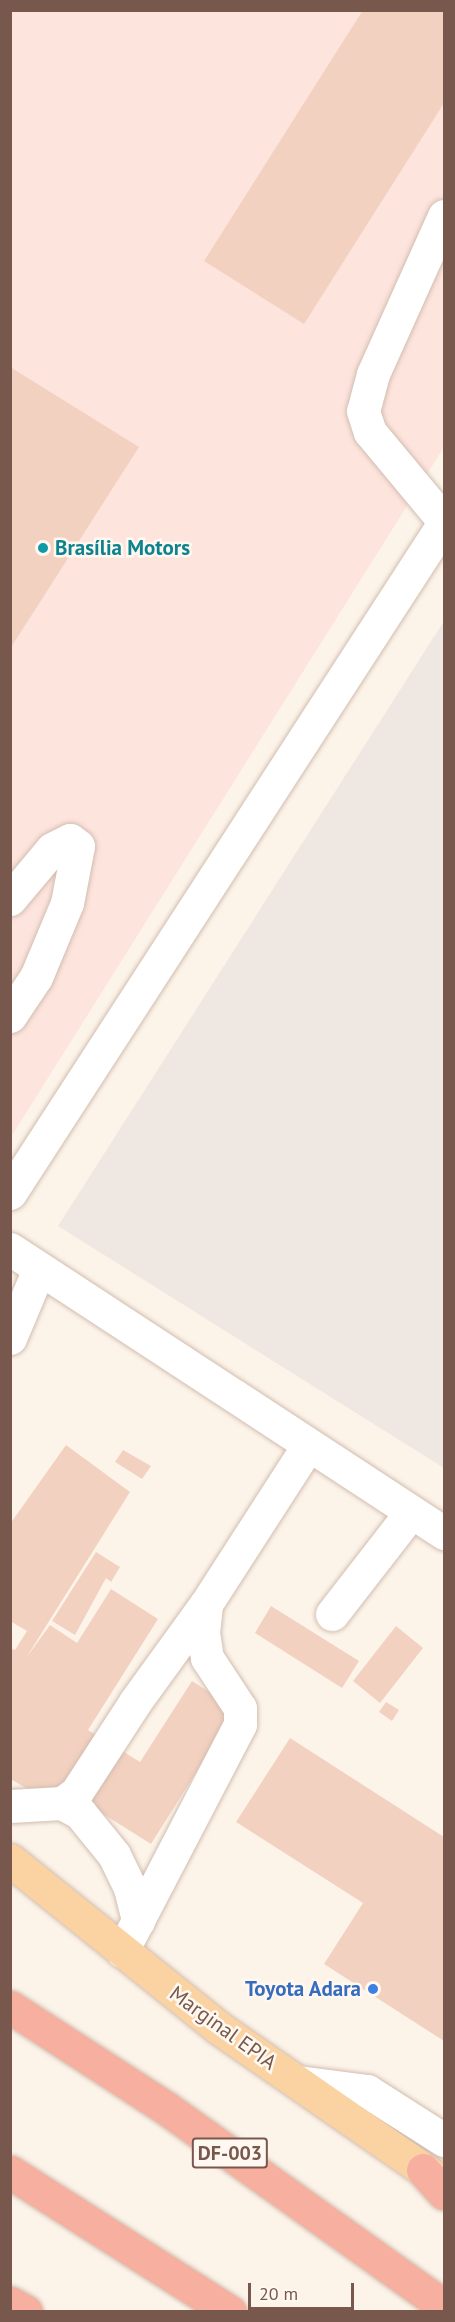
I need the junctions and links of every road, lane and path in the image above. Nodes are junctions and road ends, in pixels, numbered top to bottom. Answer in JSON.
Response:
{"nodes":[{"id":1,"x":444,"y":216,"type":"edge"},
{"id":2,"x":444,"y":522,"type":"edge"},
{"id":3,"x":10,"y":899,"type":"edge"},
{"id":4,"x":10,"y":1016,"type":"edge"},
{"id":5,"x":10,"y":1193,"type":"edge"},
{"id":6,"x":10,"y":1249,"type":"edge"},
{"id":7,"x":39,"y":1269,"type":"junction"},
{"id":8,"x":10,"y":1338,"type":"edge"},
{"id":9,"x":308,"y":1446,"type":"junction"},
{"id":10,"x":411,"y":1512,"type":"junction"},
{"id":11,"x":444,"y":1533,"type":"edge"},
{"id":12,"x":206,"y":1604,"type":"junction"},
{"id":13,"x":332,"y":1614,"type":"dead end"},
{"id":14,"x":62,"y":1803,"type":"junction"},
{"id":15,"x":10,"y":1806,"type":"edge"},
{"id":16,"x":10,"y":1860,"type":"edge"},
{"id":17,"x":138,"y":1921,"type":"junction"},
{"id":18,"x":122,"y":1951,"type":"junction"},
{"id":19,"x":10,"y":2007,"type":"edge"},
{"id":20,"x":298,"y":2082,"type":"junction"},
{"id":21,"x":444,"y":2140,"type":"edge"},
{"id":22,"x":10,"y":2172,"type":"edge"},
{"id":23,"x":437,"y":2183,"type":"edge"},
{"id":24,"x":10,"y":2302,"type":"edge"},
{"id":25,"x":444,"y":2306,"type":"edge"},
{"id":26,"x":26,"y":2312,"type":"edge"},
{"id":27,"x":230,"y":2312,"type":"edge"}],
"edges":[{"from":1,"to":2,"type":"street"},
{"from":2,"to":5,"type":"street"},
{"from":3,"to":4,"type":"street"},
{"from":6,"to":7,"type":"street"},
{"from":7,"to":8,"type":"street"},
{"from":7,"to":9,"type":"street"},
{"from":9,"to":10,"type":"street"},
{"from":9,"to":12,"type":"street"},
{"from":10,"to":11,"type":"street"},
{"from":10,"to":13,"type":"street"},
{"from":12,"to":14,"type":"street"},
{"from":12,"to":17,"type":"street"},
{"from":14,"to":15,"type":"street"},
{"from":14,"to":17,"type":"street"},
{"from":16,"to":18,"type":"main road","name":"Marginal EPIA"},
{"from":17,"to":18,"type":"street"},
{"from":18,"to":20,"type":"main road","name":"Marginal EPIA"},
{"from":19,"to":25,"type":"highway","number":"DF-003"},
{"from":20,"to":21,"type":"street"},
{"from":20,"to":23,"type":"main road","name":"Marginal EPIA"},
{"from":22,"to":27,"type":"highway"},
{"from":24,"to":26,"type":"highway"}]}
